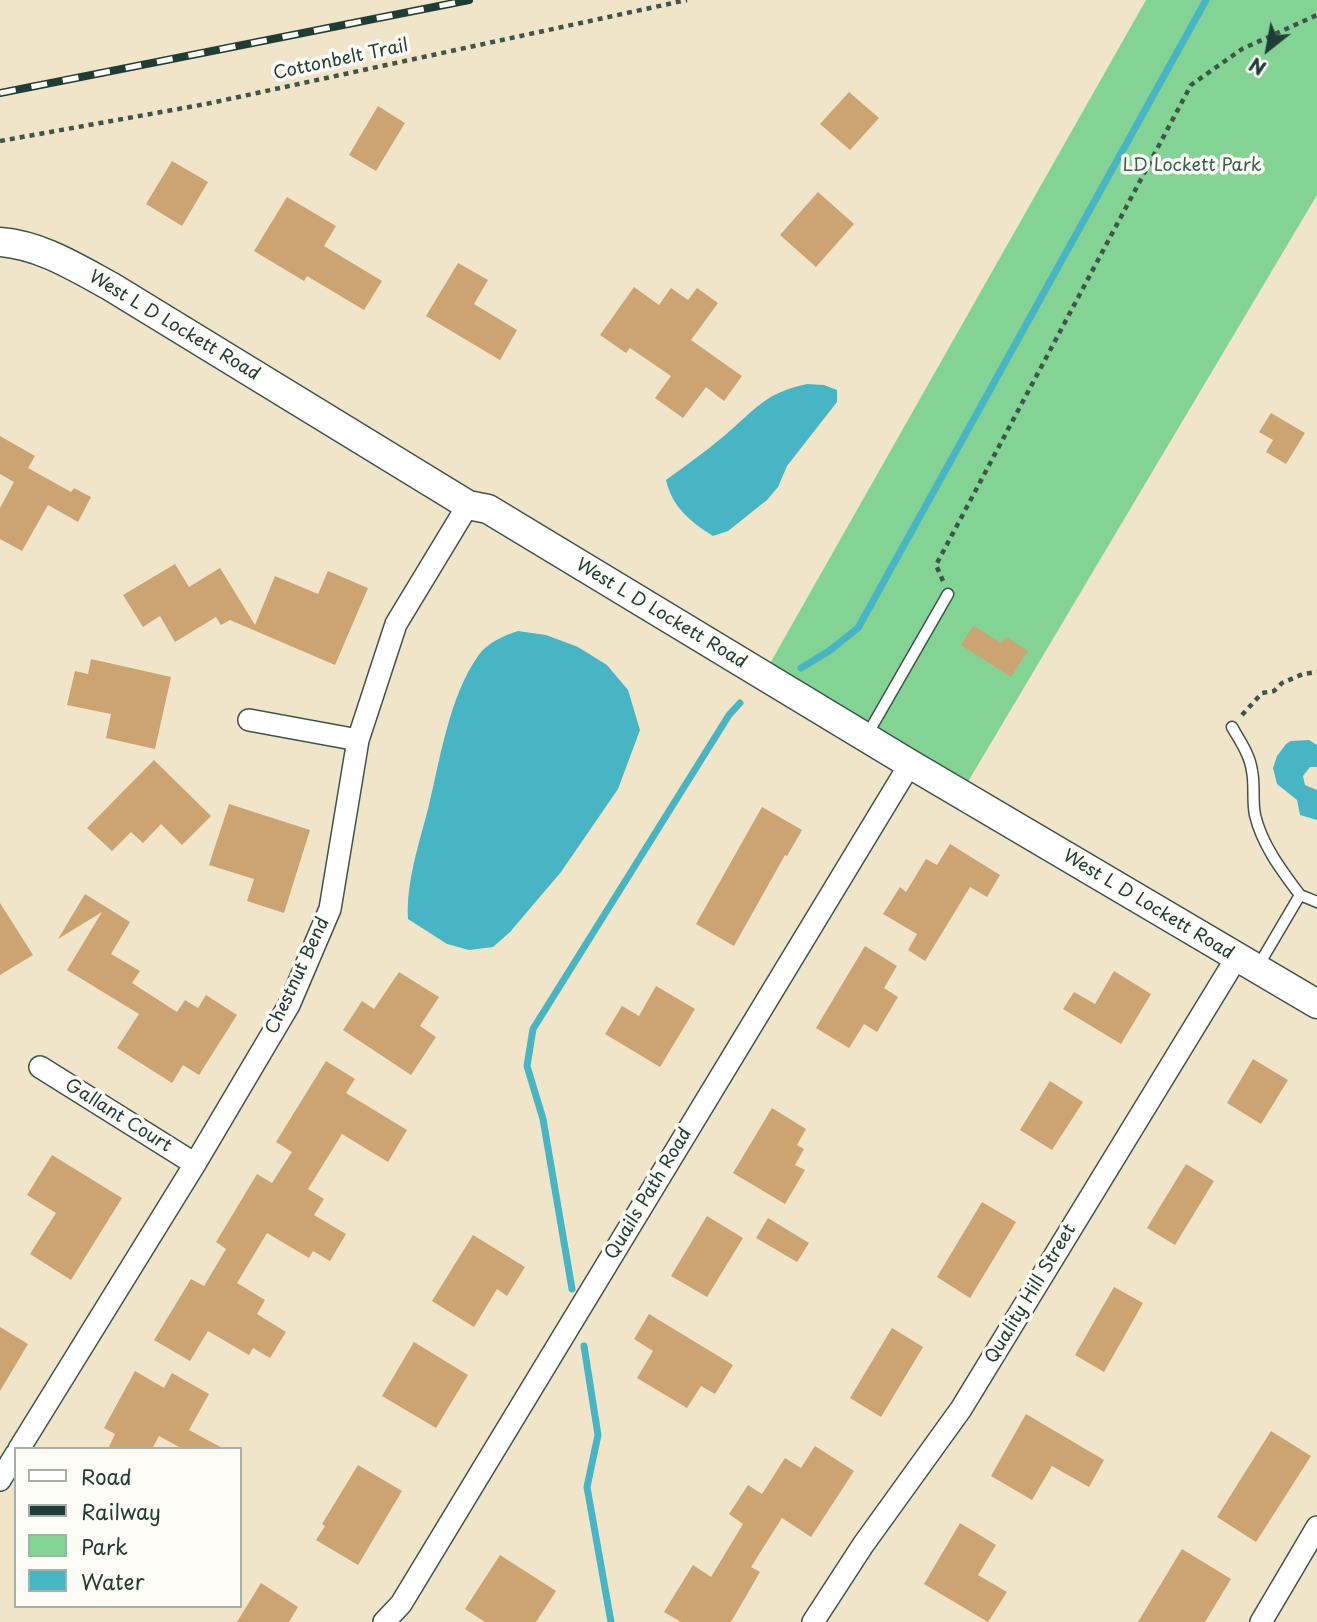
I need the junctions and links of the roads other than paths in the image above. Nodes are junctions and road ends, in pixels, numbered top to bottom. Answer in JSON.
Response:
{"nodes":[{"id":1,"x":0,"y":242,"type":"edge"},
{"id":2,"x":468,"y":505,"type":"junction"},
{"id":3,"x":948,"y":594,"type":"road end"},
{"id":4,"x":248,"y":720,"type":"dead end"},
{"id":5,"x":1232,"y":727,"type":"road end"},
{"id":6,"x":865,"y":737,"type":"junction"},
{"id":7,"x":358,"y":740,"type":"junction"},
{"id":8,"x":910,"y":764,"type":"junction"},
{"id":9,"x":1300,"y":895,"type":"junction"},
{"id":10,"x":1317,"y":902,"type":"edge"},
{"id":11,"x":1247,"y":963,"type":"junction"},
{"id":12,"x":1317,"y":1004,"type":"edge"},
{"id":13,"x":40,"y":1067,"type":"dead end"},
{"id":14,"x":195,"y":1164,"type":"junction"},
{"id":15,"x":20,"y":1447,"type":"edge"},
{"id":16,"x":14,"y":1457,"type":"edge"},
{"id":17,"x":0,"y":1480,"type":"edge"},
{"id":18,"x":1317,"y":1527,"type":"edge"},
{"id":19,"x":384,"y":1622,"type":"edge"},
{"id":20,"x":813,"y":1622,"type":"edge"},
{"id":21,"x":1262,"y":1622,"type":"edge"}],
"edges":[{"from":1,"to":2,"type":"main road","name":"West L D Lockett Road"},
{"from":2,"to":6,"type":"main road","name":"West L D Lockett Road"},
{"from":2,"to":7,"type":"street","name":"Chestnut Bend"},
{"from":3,"to":6,"type":"lane"},
{"from":4,"to":7,"type":"street"},
{"from":5,"to":9,"type":"lane"},
{"from":6,"to":8,"type":"main road","name":"West L D Lockett Road"},
{"from":7,"to":14,"type":"street","name":"Chestnut Bend"},
{"from":8,"to":11,"type":"main road","name":"West L D Lockett Road"},
{"from":8,"to":19,"type":"street","name":"Quails Path Road"},
{"from":9,"to":10,"type":"lane"},
{"from":9,"to":11,"type":"lane"},
{"from":11,"to":12,"type":"main road","name":"West L D Lockett Road"},
{"from":11,"to":20,"type":"street","name":"Quality Hill Street"},
{"from":13,"to":14,"type":"street","name":"Gallant Court"},
{"from":14,"to":15,"type":"street","name":"Chestnut Bend"},
{"from":16,"to":17,"type":"street"},
{"from":18,"to":21,"type":"street"}]}
